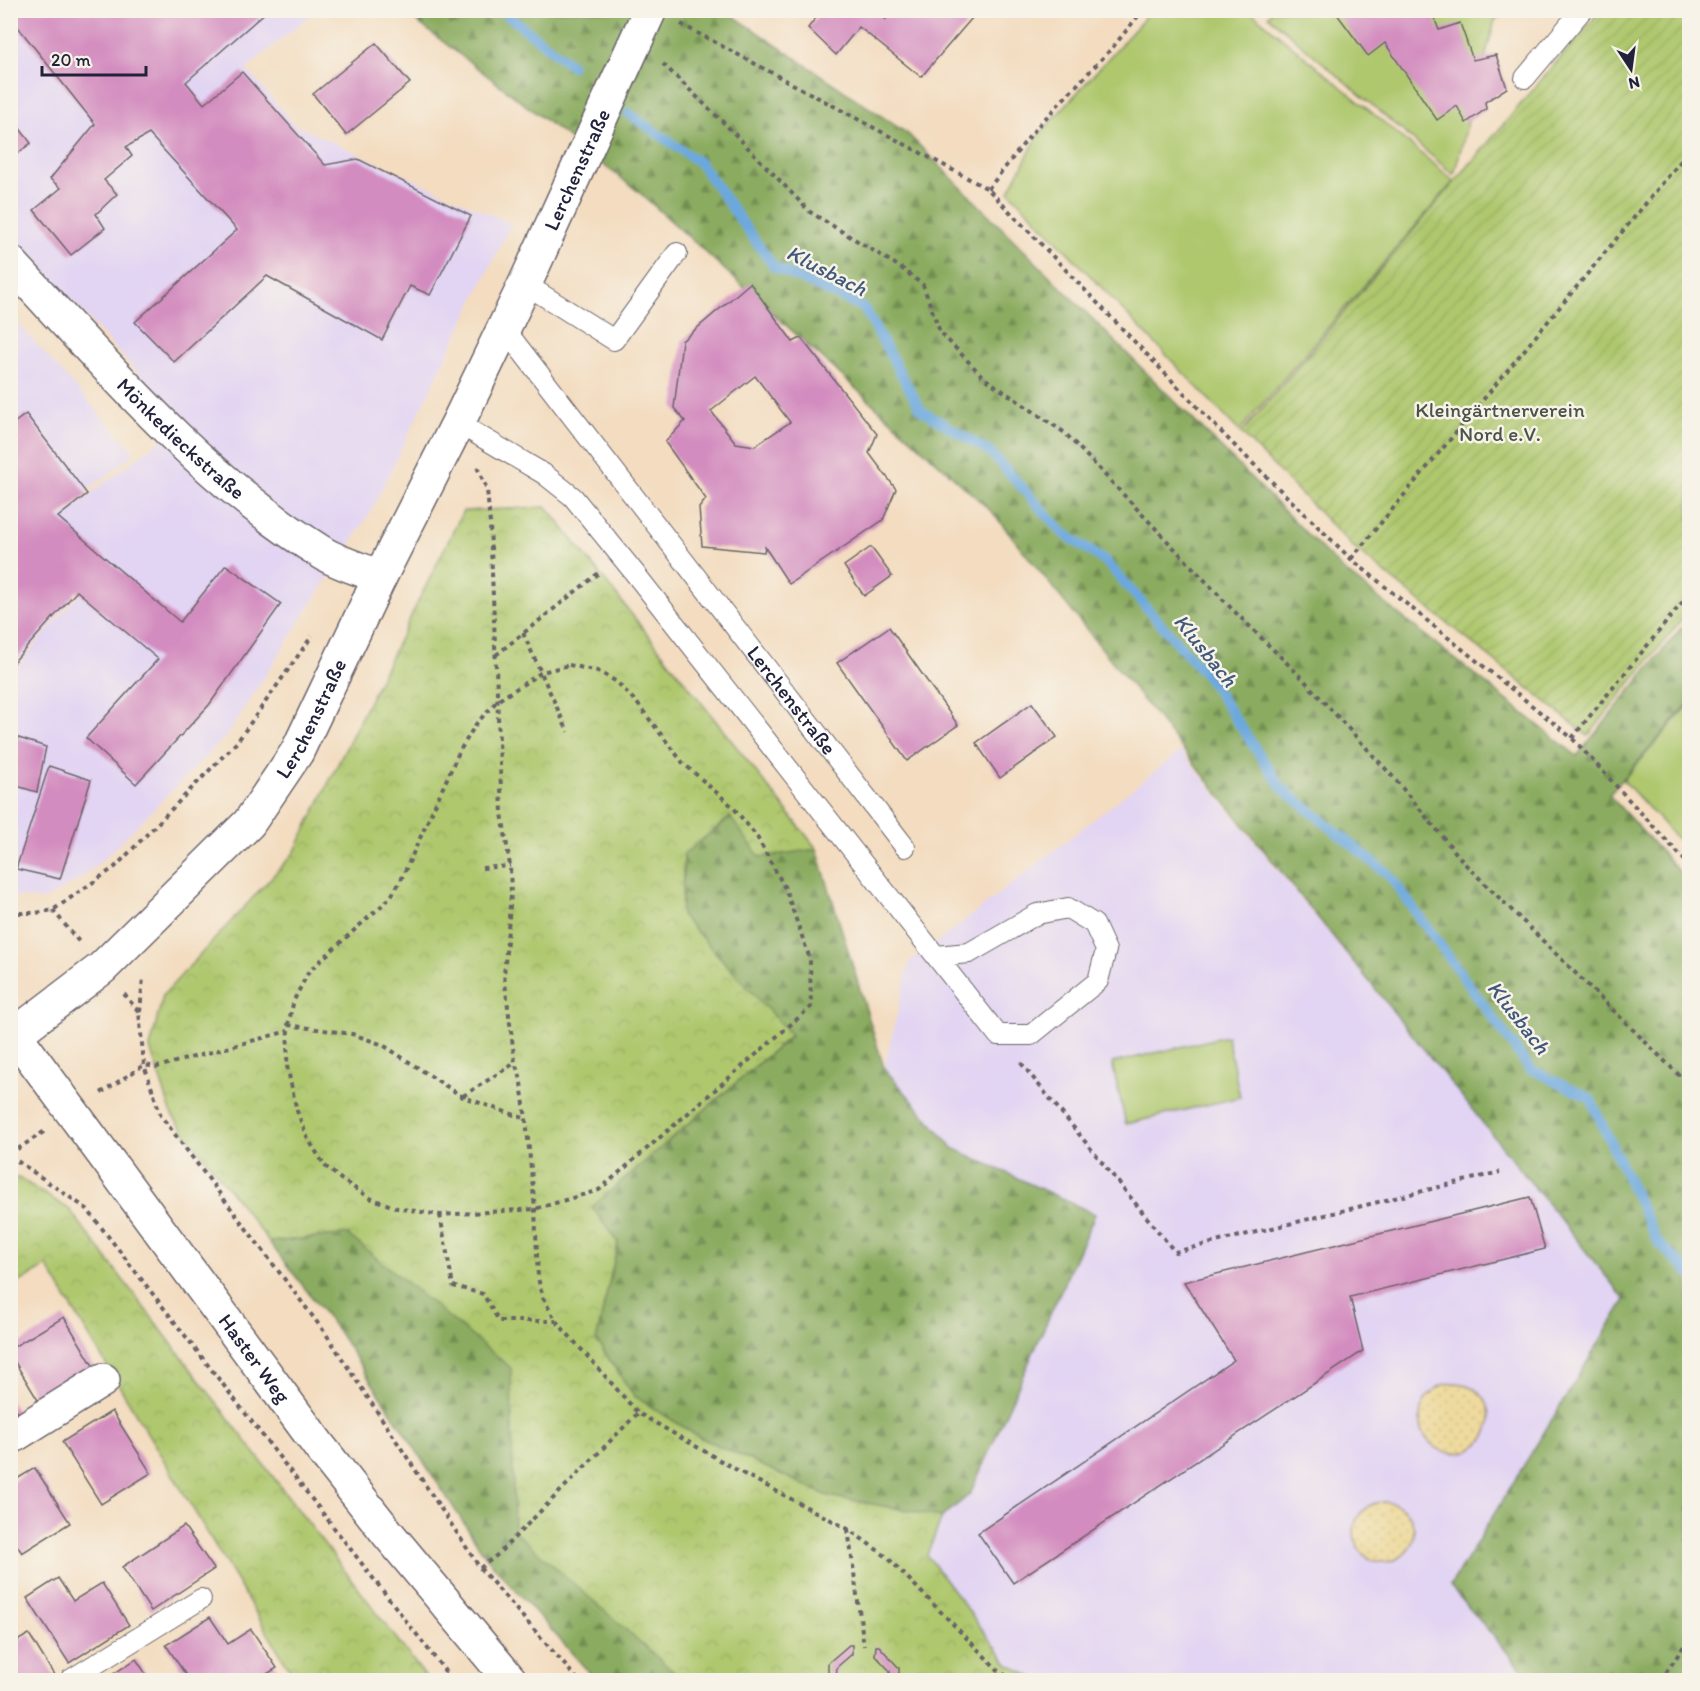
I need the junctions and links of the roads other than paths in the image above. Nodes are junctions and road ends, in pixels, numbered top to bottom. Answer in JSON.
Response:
{"nodes":[{"id":1,"x":1582,"y":10,"type":"edge"},
{"id":2,"x":664,"y":17,"type":"edge"},
{"id":3,"x":1525,"y":78,"type":"dead end"},
{"id":4,"x":677,"y":253,"type":"dead end"},
{"id":5,"x":10,"y":262,"type":"edge"},
{"id":6,"x":525,"y":284,"type":"junction"},
{"id":7,"x":503,"y":327,"type":"junction"},
{"id":8,"x":458,"y":423,"type":"junction"},
{"id":9,"x":380,"y":577,"type":"junction"},
{"id":10,"x":905,"y":847,"type":"dead end"},
{"id":11,"x":936,"y":956,"type":"junction"},
{"id":12,"x":12,"y":1034,"type":"edge"},
{"id":13,"x":103,"y":1380,"type":"dead end"},
{"id":14,"x":10,"y":1438,"type":"edge"},
{"id":15,"x":201,"y":1599,"type":"dead end"},
{"id":16,"x":70,"y":1680,"type":"edge"},
{"id":17,"x":510,"y":1680,"type":"edge"}],
"edges":[{"from":1,"to":3,"type":"lane"},
{"from":2,"to":6,"type":"street","name":"Lerchenstraße"},
{"from":4,"to":6,"type":"lane"},
{"from":5,"to":9,"type":"street","name":"Mönkedieckstraße"},
{"from":6,"to":7,"type":"street","name":"Lerchenstraße"},
{"from":7,"to":8,"type":"street","name":"Lerchenstraße"},
{"from":7,"to":10,"type":"lane","name":"Lerchenstraße"},
{"from":8,"to":9,"type":"street","name":"Lerchenstraße"},
{"from":8,"to":11,"type":"lane"},
{"from":9,"to":12,"type":"street","name":"Lerchenstraße"},
{"from":11,"to":11,"type":"lane"},
{"from":12,"to":17,"type":"street","name":"Haster Weg"},
{"from":13,"to":14,"type":"street"},
{"from":15,"to":16,"type":"lane"}]}
